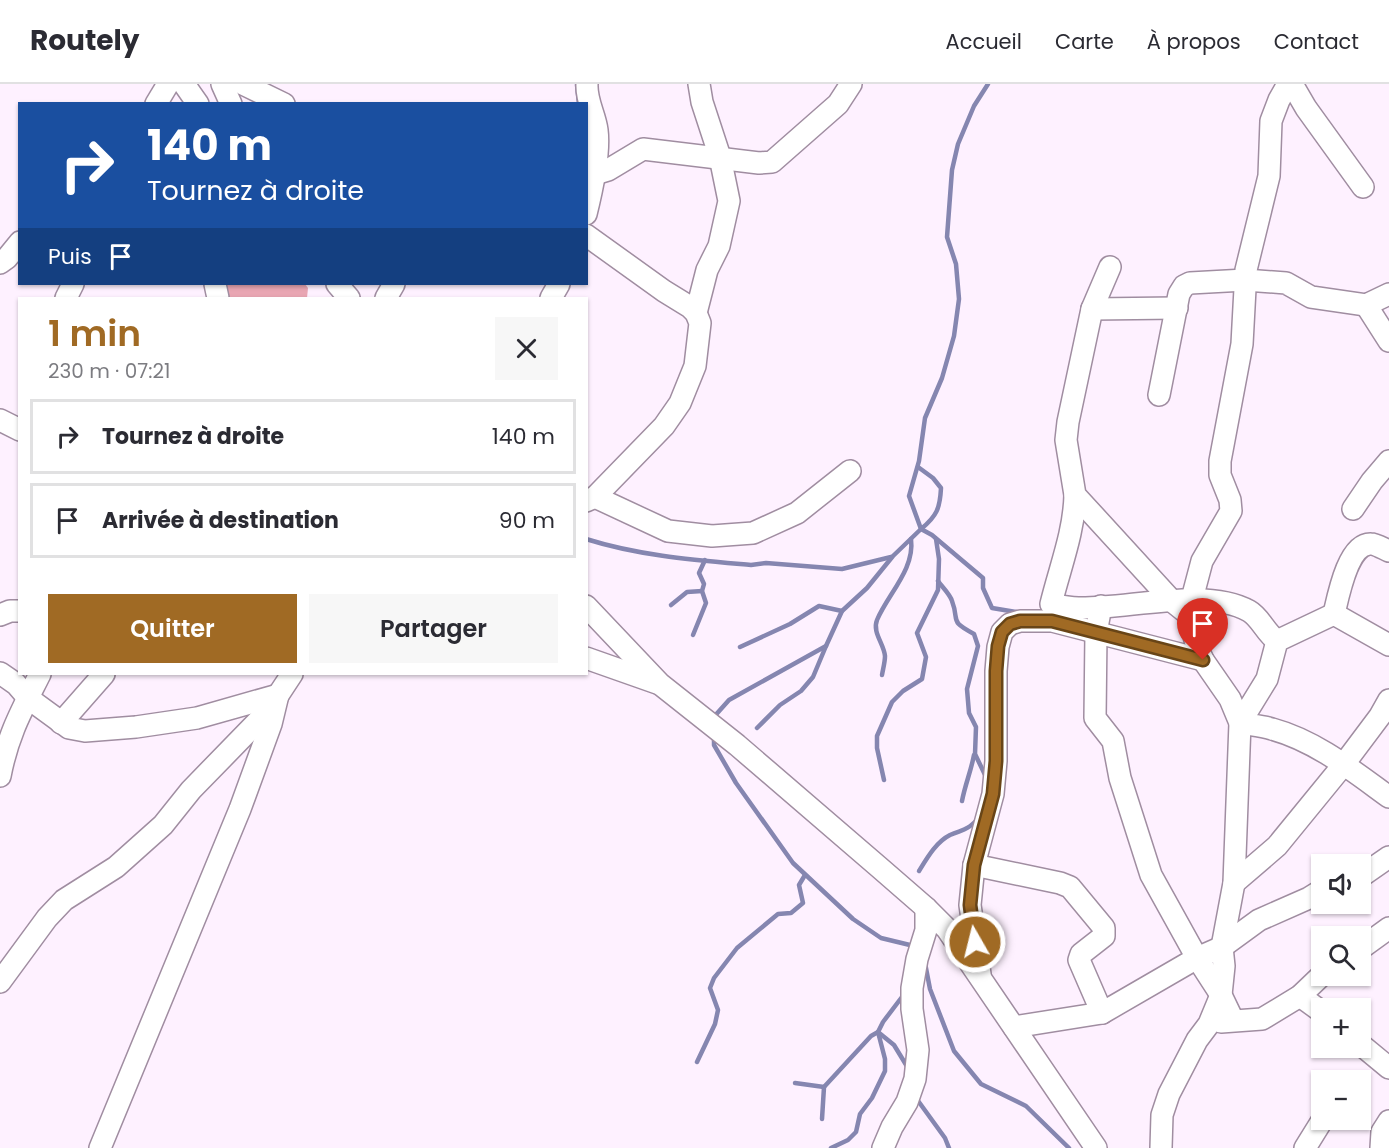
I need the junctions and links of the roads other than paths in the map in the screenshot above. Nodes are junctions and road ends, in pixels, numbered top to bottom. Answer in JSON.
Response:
{"nodes":[{"id":1,"x":168,"y":84,"type":"edge"},
{"id":2,"x":184,"y":84,"type":"edge"},
{"id":3,"x":222,"y":84,"type":"edge"},
{"id":4,"x":243,"y":84,"type":"edge"},
{"id":5,"x":587,"y":84,"type":"edge"},
{"id":6,"x":699,"y":84,"type":"edge"},
{"id":7,"x":850,"y":84,"type":"edge"},
{"id":8,"x":1288,"y":84,"type":"edge"},
{"id":9,"x":1292,"y":84,"type":"edge"},
{"id":10,"x":157,"y":102,"type":"edge"},
{"id":11,"x":197,"y":102,"type":"edge"},
{"id":12,"x":230,"y":102,"type":"edge"},
{"id":13,"x":280,"y":102,"type":"edge"},
{"id":14,"x":720,"y":157,"type":"junction"},
{"id":15,"x":595,"y":174,"type":"junction"},
{"id":16,"x":1363,"y":187,"type":"dead end"},
{"id":17,"x":588,"y":205,"type":"edge"},
{"id":18,"x":588,"y":236,"type":"edge"},
{"id":19,"x":18,"y":244,"type":"edge"},
{"id":20,"x":0,"y":263,"type":"edge"},
{"id":21,"x":1110,"y":267,"type":"dead end"},
{"id":22,"x":1245,"y":280,"type":"junction"},
{"id":23,"x":338,"y":285,"type":"edge"},
{"id":24,"x":1389,"y":294,"type":"edge"},
{"id":25,"x":348,"y":297,"type":"edge"},
{"id":26,"x":1366,"y":305,"type":"junction"},
{"id":27,"x":1177,"y":308,"type":"junction"},
{"id":28,"x":1092,"y":309,"type":"junction"},
{"id":29,"x":696,"y":313,"type":"junction"},
{"id":30,"x":1389,"y":340,"type":"edge"},
{"id":31,"x":1159,"y":394,"type":"dead end"},
{"id":32,"x":0,"y":420,"type":"edge"},
{"id":33,"x":18,"y":429,"type":"edge"},
{"id":34,"x":1389,"y":461,"type":"edge"},
{"id":35,"x":850,"y":471,"type":"dead end"},
{"id":36,"x":1075,"y":495,"type":"junction"},
{"id":37,"x":591,"y":499,"type":"edge"},
{"id":38,"x":1353,"y":509,"type":"dead end"},
{"id":39,"x":1389,"y":551,"type":"edge"},
{"id":40,"x":1184,"y":605,"type":"junction"},
{"id":41,"x":1101,"y":606,"type":"junction"},
{"id":42,"x":588,"y":608,"type":"edge"},
{"id":43,"x":18,"y":611,"type":"edge"},
{"id":44,"x":1334,"y":614,"type":"junction"},
{"id":45,"x":0,"y":615,"type":"edge"},
{"id":46,"x":1096,"y":633,"type":"junction"},
{"id":47,"x":1277,"y":641,"type":"junction"},
{"id":48,"x":1389,"y":645,"type":"edge"},
{"id":49,"x":588,"y":659,"type":"edge"},
{"id":50,"x":1203,"y":660,"type":"junction"},
{"id":51,"x":0,"y":673,"type":"edge"},
{"id":52,"x":40,"y":675,"type":"edge"},
{"id":53,"x":103,"y":675,"type":"edge"},
{"id":54,"x":291,"y":675,"type":"edge"},
{"id":55,"x":660,"y":684,"type":"junction"},
{"id":56,"x":278,"y":695,"type":"junction"},
{"id":57,"x":28,"y":698,"type":"junction"},
{"id":58,"x":1389,"y":700,"type":"edge"},
{"id":59,"x":61,"y":723,"type":"junction"},
{"id":60,"x":1240,"y":723,"type":"junction"},
{"id":61,"x":1344,"y":764,"type":"junction"},
{"id":62,"x":0,"y":776,"type":"edge"},
{"id":63,"x":1389,"y":797,"type":"edge"},
{"id":64,"x":1389,"y":857,"type":"edge"},
{"id":65,"x":974,"y":865,"type":"junction"},
{"id":66,"x":1371,"y":869,"type":"edge"},
{"id":67,"x":1234,"y":883,"type":"junction"},
{"id":68,"x":1311,"y":897,"type":"edge"},
{"id":69,"x":926,"y":908,"type":"junction"},
{"id":70,"x":1389,"y":928,"type":"edge"},
{"id":71,"x":1371,"y":941,"type":"edge"},
{"id":72,"x":1222,"y":947,"type":"junction"},
{"id":73,"x":1197,"y":958,"type":"junction"},
{"id":74,"x":980,"y":978,"type":"junction"},
{"id":75,"x":0,"y":982,"type":"edge"},
{"id":76,"x":1311,"y":986,"type":"edge"},
{"id":77,"x":1221,"y":995,"type":"junction"},
{"id":78,"x":1300,"y":996,"type":"junction"},
{"id":79,"x":1311,"y":1004,"type":"edge"},
{"id":80,"x":1102,"y":1013,"type":"junction"},
{"id":81,"x":1233,"y":1020,"type":"junction"},
{"id":82,"x":1209,"y":1024,"type":"junction"},
{"id":83,"x":1014,"y":1027,"type":"junction"},
{"id":84,"x":1371,"y":1053,"type":"edge"},
{"id":85,"x":1389,"y":1068,"type":"edge"},
{"id":86,"x":1389,"y":1121,"type":"edge"},
{"id":87,"x":1316,"y":1130,"type":"edge"},
{"id":88,"x":100,"y":1148,"type":"edge"},
{"id":89,"x":883,"y":1148,"type":"edge"},
{"id":90,"x":1095,"y":1148,"type":"edge"},
{"id":91,"x":1161,"y":1148,"type":"edge"},
{"id":92,"x":1305,"y":1148,"type":"edge"},
{"id":93,"x":1381,"y":1148,"type":"edge"}],
"edges":[{"from":1,"to":10,"type":"street"},
{"from":2,"to":11,"type":"street"},
{"from":3,"to":12,"type":"street"},
{"from":4,"to":13,"type":"street"},
{"from":5,"to":15,"type":"street"},
{"from":6,"to":14,"type":"street"},
{"from":7,"to":14,"type":"street"},
{"from":8,"to":22,"type":"street"},
{"from":9,"to":16,"type":"street"},
{"from":14,"to":15,"type":"street"},
{"from":14,"to":29,"type":"street"},
{"from":15,"to":17,"type":"street"},
{"from":18,"to":29,"type":"street"},
{"from":19,"to":20,"type":"street"},
{"from":21,"to":28,"type":"street"},
{"from":22,"to":26,"type":"street"},
{"from":22,"to":27,"type":"street"},
{"from":22,"to":40,"type":"street"},
{"from":23,"to":25,"type":"street"},
{"from":24,"to":26,"type":"street"},
{"from":26,"to":30,"type":"street"},
{"from":27,"to":28,"type":"street"},
{"from":27,"to":31,"type":"street"},
{"from":28,"to":36,"type":"street"},
{"from":29,"to":37,"type":"street"},
{"from":32,"to":33,"type":"street"},
{"from":34,"to":38,"type":"street"},
{"from":35,"to":37,"type":"street"},
{"from":36,"to":40,"type":"street"},
{"from":36,"to":41,"type":"street"},
{"from":39,"to":44,"type":"street"},
{"from":40,"to":41,"type":"street"},
{"from":40,"to":47,"type":"street"},
{"from":40,"to":50,"type":"street"},
{"from":41,"to":46,"type":"street"},
{"from":42,"to":55,"type":"street"},
{"from":43,"to":45,"type":"street"},
{"from":44,"to":47,"type":"street"},
{"from":44,"to":48,"type":"street"},
{"from":46,"to":50,"type":"street"},
{"from":46,"to":65,"type":"street"},
{"from":46,"to":73,"type":"street"},
{"from":47,"to":60,"type":"street"},
{"from":49,"to":55,"type":"street"},
{"from":50,"to":60,"type":"street"},
{"from":51,"to":57,"type":"street"},
{"from":52,"to":57,"type":"street"},
{"from":53,"to":59,"type":"street"},
{"from":54,"to":56,"type":"street"},
{"from":55,"to":69,"type":"street"},
{"from":56,"to":59,"type":"street"},
{"from":56,"to":75,"type":"street"},
{"from":56,"to":88,"type":"street"},
{"from":57,"to":59,"type":"street"},
{"from":57,"to":62,"type":"street"},
{"from":58,"to":61,"type":"street"},
{"from":60,"to":61,"type":"street"},
{"from":60,"to":67,"type":"street"},
{"from":61,"to":63,"type":"street"},
{"from":61,"to":67,"type":"street"},
{"from":64,"to":66,"type":"street"},
{"from":65,"to":74,"type":"street"},
{"from":65,"to":80,"type":"street"},
{"from":67,"to":72,"type":"street"},
{"from":68,"to":72,"type":"street"},
{"from":69,"to":74,"type":"street"},
{"from":69,"to":89,"type":"street"},
{"from":70,"to":71,"type":"street"},
{"from":72,"to":73,"type":"street"},
{"from":72,"to":77,"type":"street"},
{"from":73,"to":77,"type":"street"},
{"from":73,"to":80,"type":"street"},
{"from":74,"to":83,"type":"street"},
{"from":76,"to":78,"type":"street"},
{"from":77,"to":81,"type":"street"},
{"from":77,"to":82,"type":"street"},
{"from":78,"to":79,"type":"street"},
{"from":78,"to":81,"type":"street"},
{"from":80,"to":83,"type":"street"},
{"from":81,"to":82,"type":"street"},
{"from":82,"to":91,"type":"street"},
{"from":83,"to":90,"type":"street"},
{"from":84,"to":85,"type":"street"},
{"from":86,"to":93,"type":"street"},
{"from":87,"to":92,"type":"street"}]}
